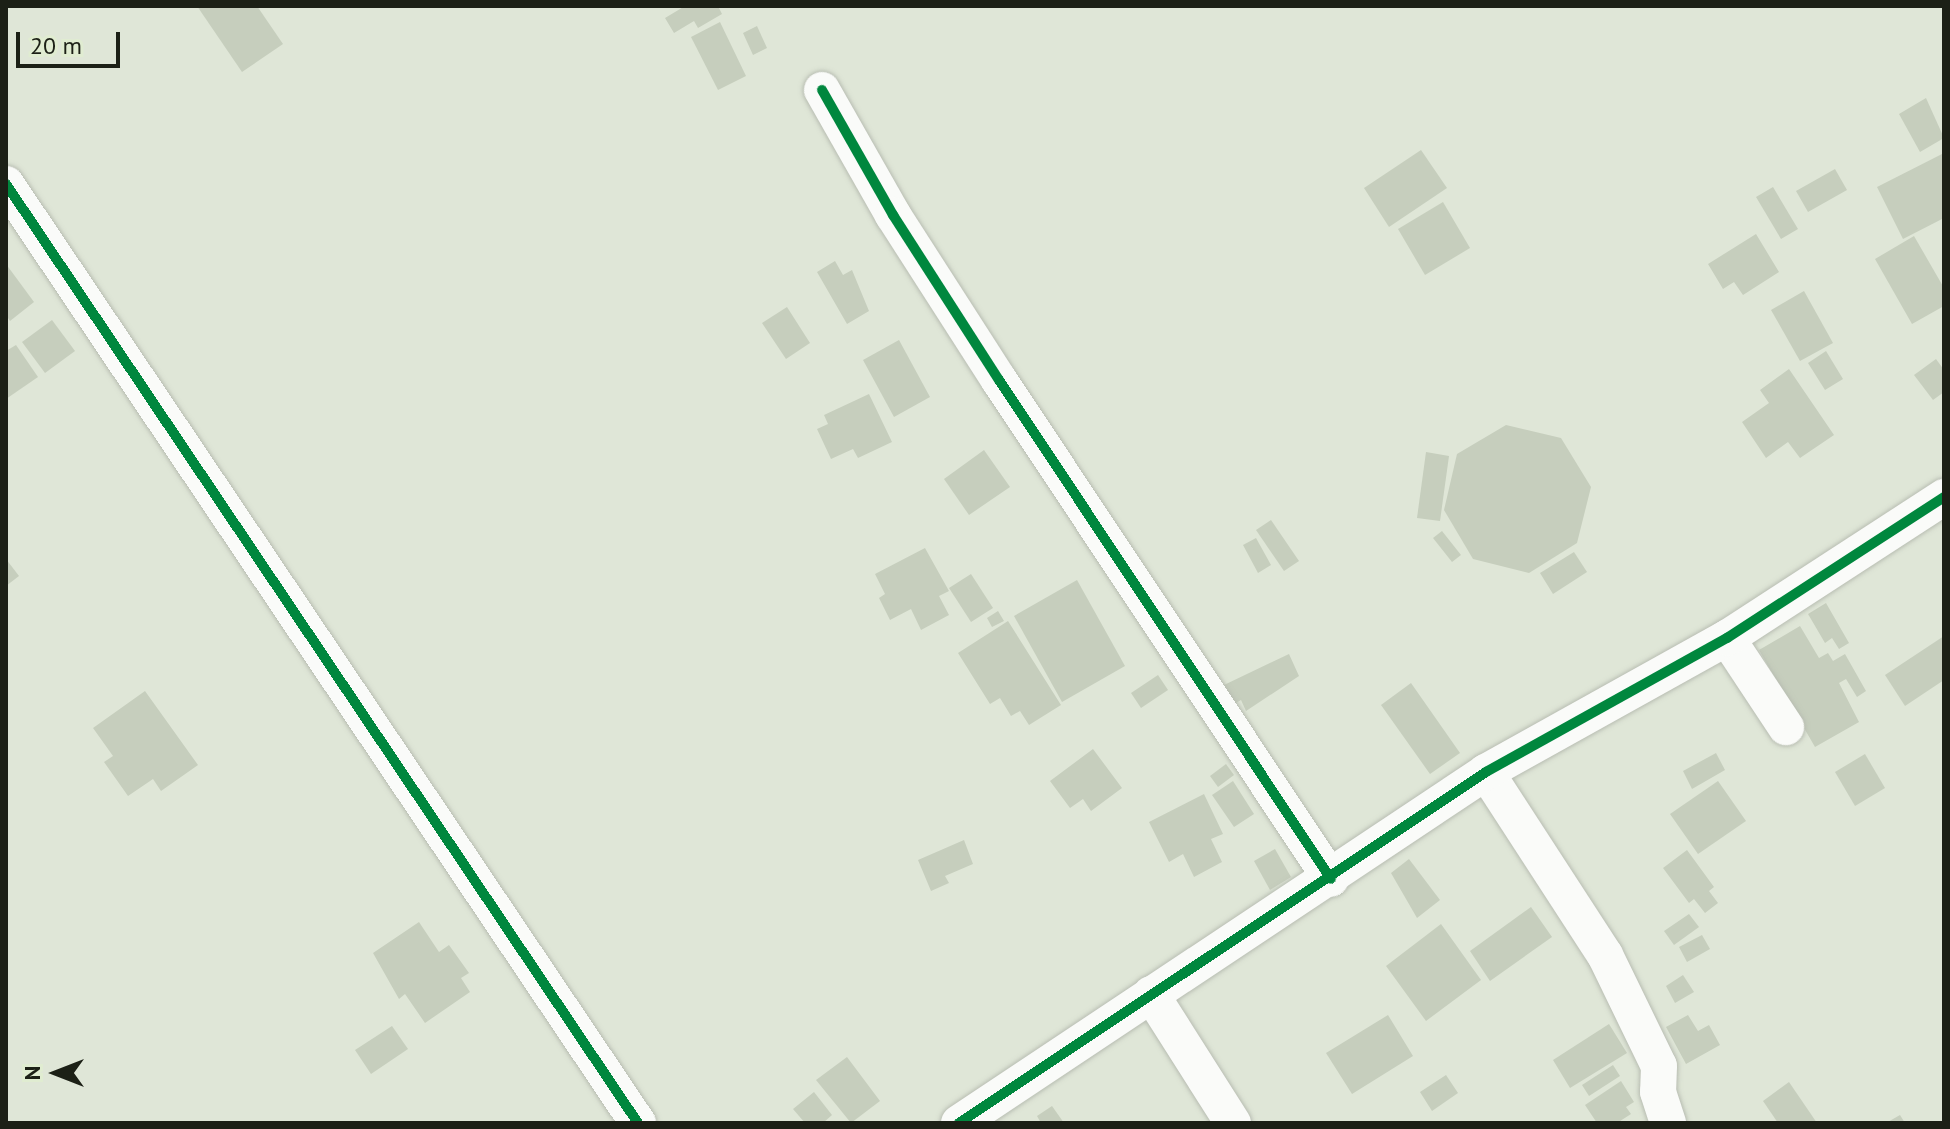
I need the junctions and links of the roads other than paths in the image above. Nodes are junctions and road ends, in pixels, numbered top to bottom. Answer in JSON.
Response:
{"nodes":[{"id":1,"x":822,"y":90,"type":"dead end"},
{"id":2,"x":6,"y":184,"type":"edge"},
{"id":3,"x":1944,"y":497,"type":"edge"},
{"id":4,"x":1727,"y":638,"type":"junction"},
{"id":5,"x":1786,"y":727,"type":"dead end"},
{"id":6,"x":1486,"y":772,"type":"junction"},
{"id":7,"x":1331,"y":879,"type":"junction"},
{"id":8,"x":1151,"y":994,"type":"junction"},
{"id":9,"x":638,"y":1123,"type":"edge"},
{"id":10,"x":959,"y":1123,"type":"edge"},
{"id":11,"x":1233,"y":1123,"type":"edge"},
{"id":12,"x":1668,"y":1123,"type":"edge"}],
"edges":[{"from":1,"to":7,"type":"street"},
{"from":2,"to":9,"type":"street"},
{"from":3,"to":4,"type":"street"},
{"from":4,"to":5,"type":"street"},
{"from":4,"to":6,"type":"street"},
{"from":6,"to":7,"type":"street"},
{"from":6,"to":12,"type":"street"},
{"from":7,"to":8,"type":"street"},
{"from":8,"to":10,"type":"street"},
{"from":8,"to":11,"type":"street"}]}
